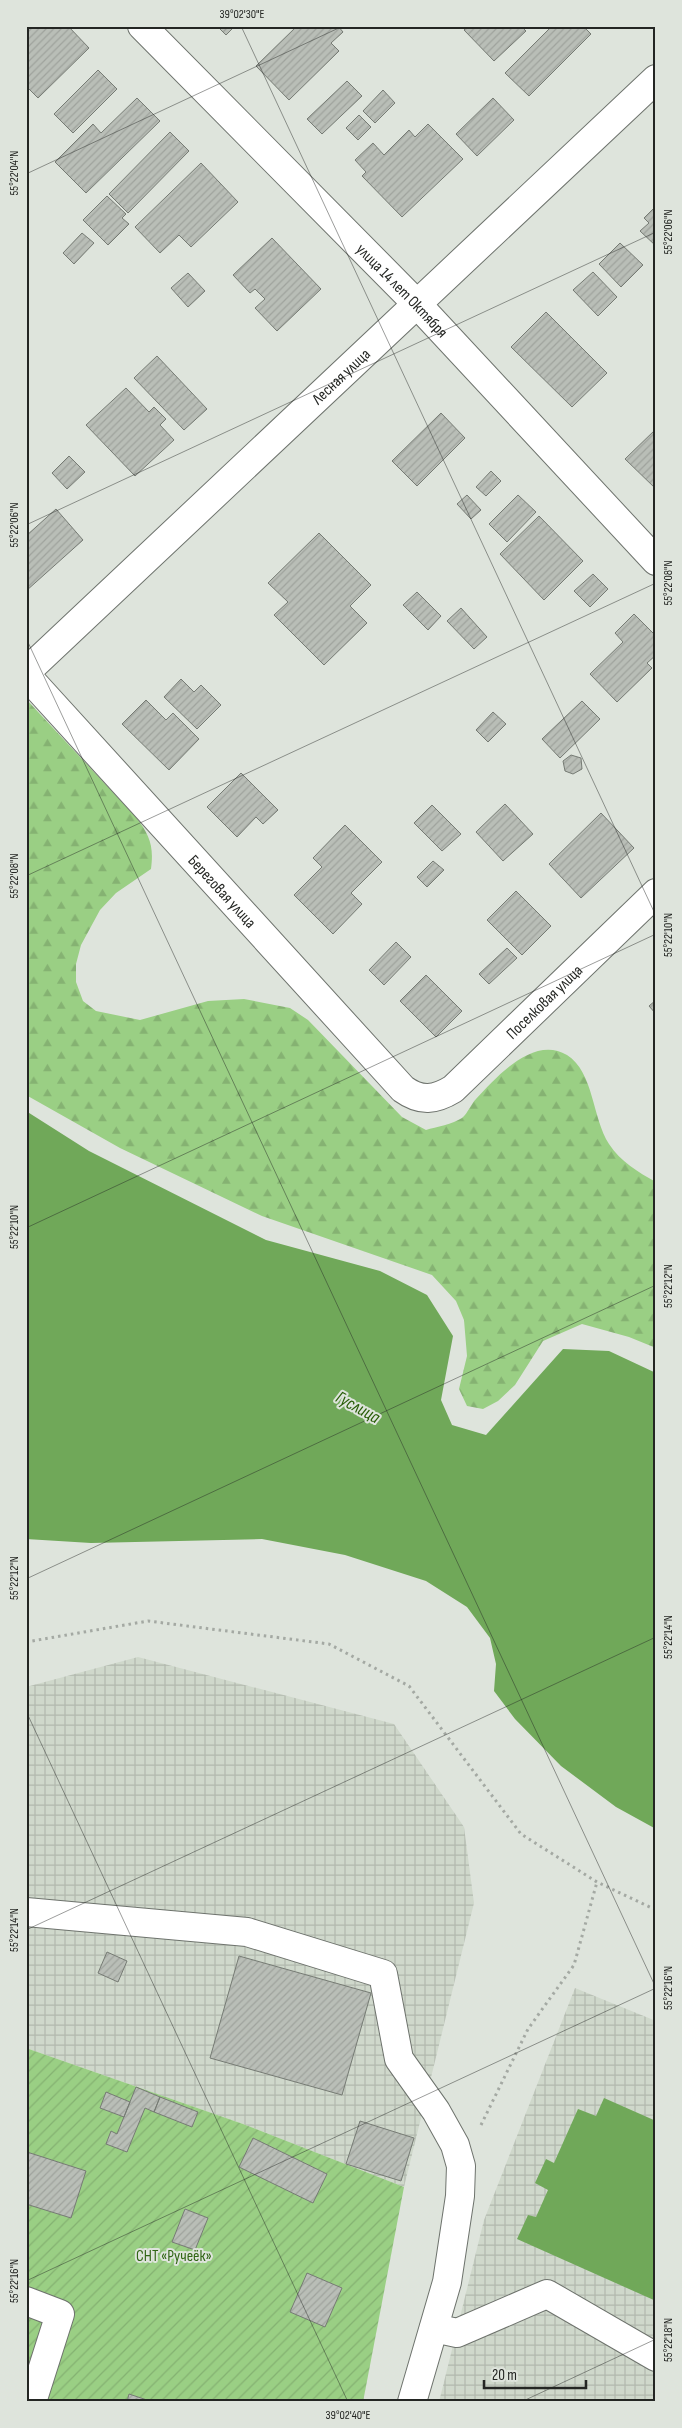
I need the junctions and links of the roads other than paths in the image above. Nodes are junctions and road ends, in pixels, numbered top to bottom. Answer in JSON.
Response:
{"nodes":[{"id":1,"x":142,"y":26,"type":"edge"},
{"id":2,"x":656,"y":79,"type":"edge"},
{"id":3,"x":417,"y":304,"type":"junction"},
{"id":4,"x":656,"y":561,"type":"edge"},
{"id":5,"x":26,"y":674,"type":"edge"},
{"id":6,"x":656,"y":893,"type":"edge"},
{"id":7,"x":425,"y":1099,"type":"joint"},
{"id":8,"x":26,"y":1912,"type":"edge"},
{"id":9,"x":26,"y":2301,"type":"edge"},
{"id":10,"x":434,"y":2328,"type":"junction"},
{"id":11,"x":656,"y":2357,"type":"edge"},
{"id":12,"x":32,"y":2402,"type":"edge"},
{"id":13,"x":412,"y":2402,"type":"edge"}],
"edges":[{"from":1,"to":3,"type":"street","name":"улица 14 лет Октября"},
{"from":2,"to":3,"type":"street","name":"Лесная улица"},
{"from":3,"to":4,"type":"street","name":"улица 14 лет Октября"},
{"from":3,"to":5,"type":"street","name":"Лесная улица"},
{"from":5,"to":7,"type":"street","name":"Береговая улица"},
{"from":6,"to":7,"type":"street","name":"Поселковая улица"},
{"from":8,"to":10,"type":"street"},
{"from":9,"to":12,"type":"street"},
{"from":10,"to":11,"type":"street"},
{"from":10,"to":13,"type":"street"}]}
